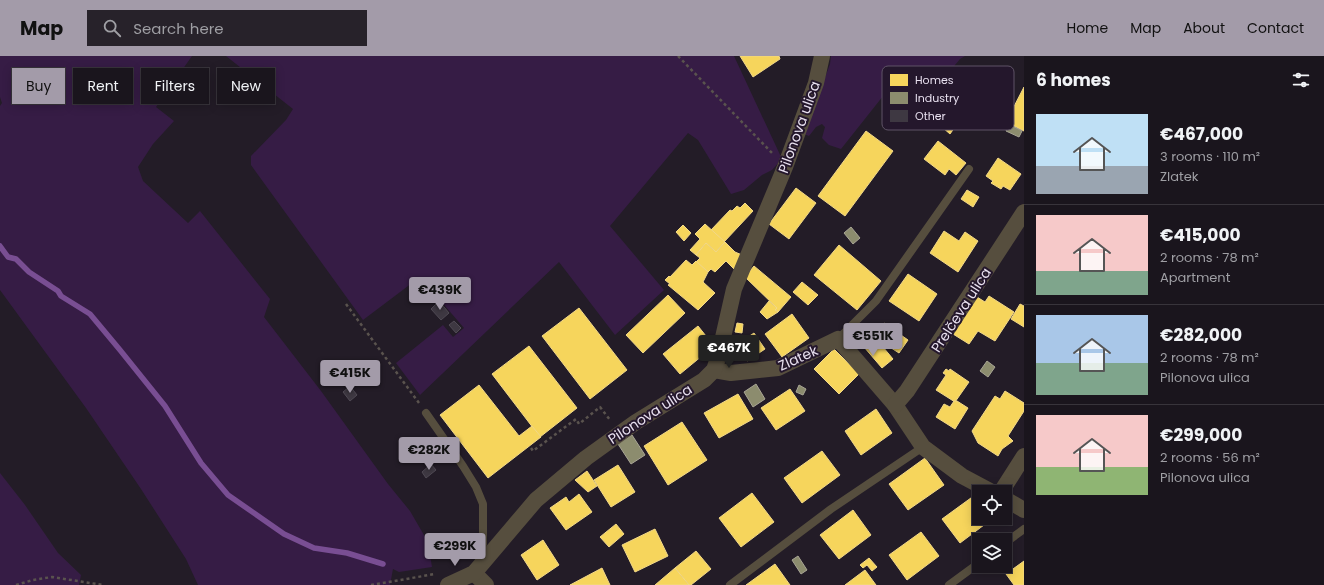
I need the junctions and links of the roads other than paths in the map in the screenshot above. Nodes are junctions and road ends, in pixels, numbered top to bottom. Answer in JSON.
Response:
{"nodes":[{"id":1,"x":822,"y":56,"type":"edge"},
{"id":2,"x":969,"y":169,"type":"dead end"},
{"id":3,"x":1024,"y":212,"type":"edge"},
{"id":4,"x":838,"y":338,"type":"junction"},
{"id":5,"x":714,"y":370,"type":"junction"},
{"id":6,"x":895,"y":405,"type":"junction"},
{"id":7,"x":426,"y":413,"type":"road end"},
{"id":8,"x":923,"y":447,"type":"junction"},
{"id":9,"x":1024,"y":456,"type":"edge"},
{"id":10,"x":979,"y":485,"type":"edge"},
{"id":11,"x":1005,"y":485,"type":"edge"},
{"id":12,"x":1012,"y":503,"type":"edge"},
{"id":13,"x":1024,"y":510,"type":"edge"},
{"id":14,"x":1024,"y":529,"type":"edge"},
{"id":15,"x":1012,"y":538,"type":"edge"},
{"id":16,"x":972,"y":567,"type":"edge"},
{"id":17,"x":474,"y":573,"type":"junction"},
{"id":18,"x":444,"y":579,"type":"edge"},
{"id":19,"x":486,"y":585,"type":"edge"},
{"id":20,"x":730,"y":585,"type":"edge"},
{"id":21,"x":949,"y":585,"type":"edge"}],
"edges":[{"from":1,"to":5,"type":"street","name":"Pilonova ulica"},
{"from":2,"to":4,"type":"lane"},
{"from":3,"to":6,"type":"street","name":"Prelčeva ulica"},
{"from":4,"to":5,"type":"street","name":"Zlatek"},
{"from":4,"to":6,"type":"street"},
{"from":5,"to":17,"type":"street","name":"Pilonova ulica"},
{"from":6,"to":8,"type":"street"},
{"from":7,"to":17,"type":"lane"},
{"from":8,"to":10,"type":"street"},
{"from":8,"to":20,"type":"lane"},
{"from":9,"to":11,"type":"street"},
{"from":12,"to":13,"type":"street"},
{"from":14,"to":15,"type":"lane"},
{"from":16,"to":21,"type":"lane"},
{"from":17,"to":18,"type":"street","name":"Pilonova ulica"},
{"from":17,"to":19,"type":"street"}]}
